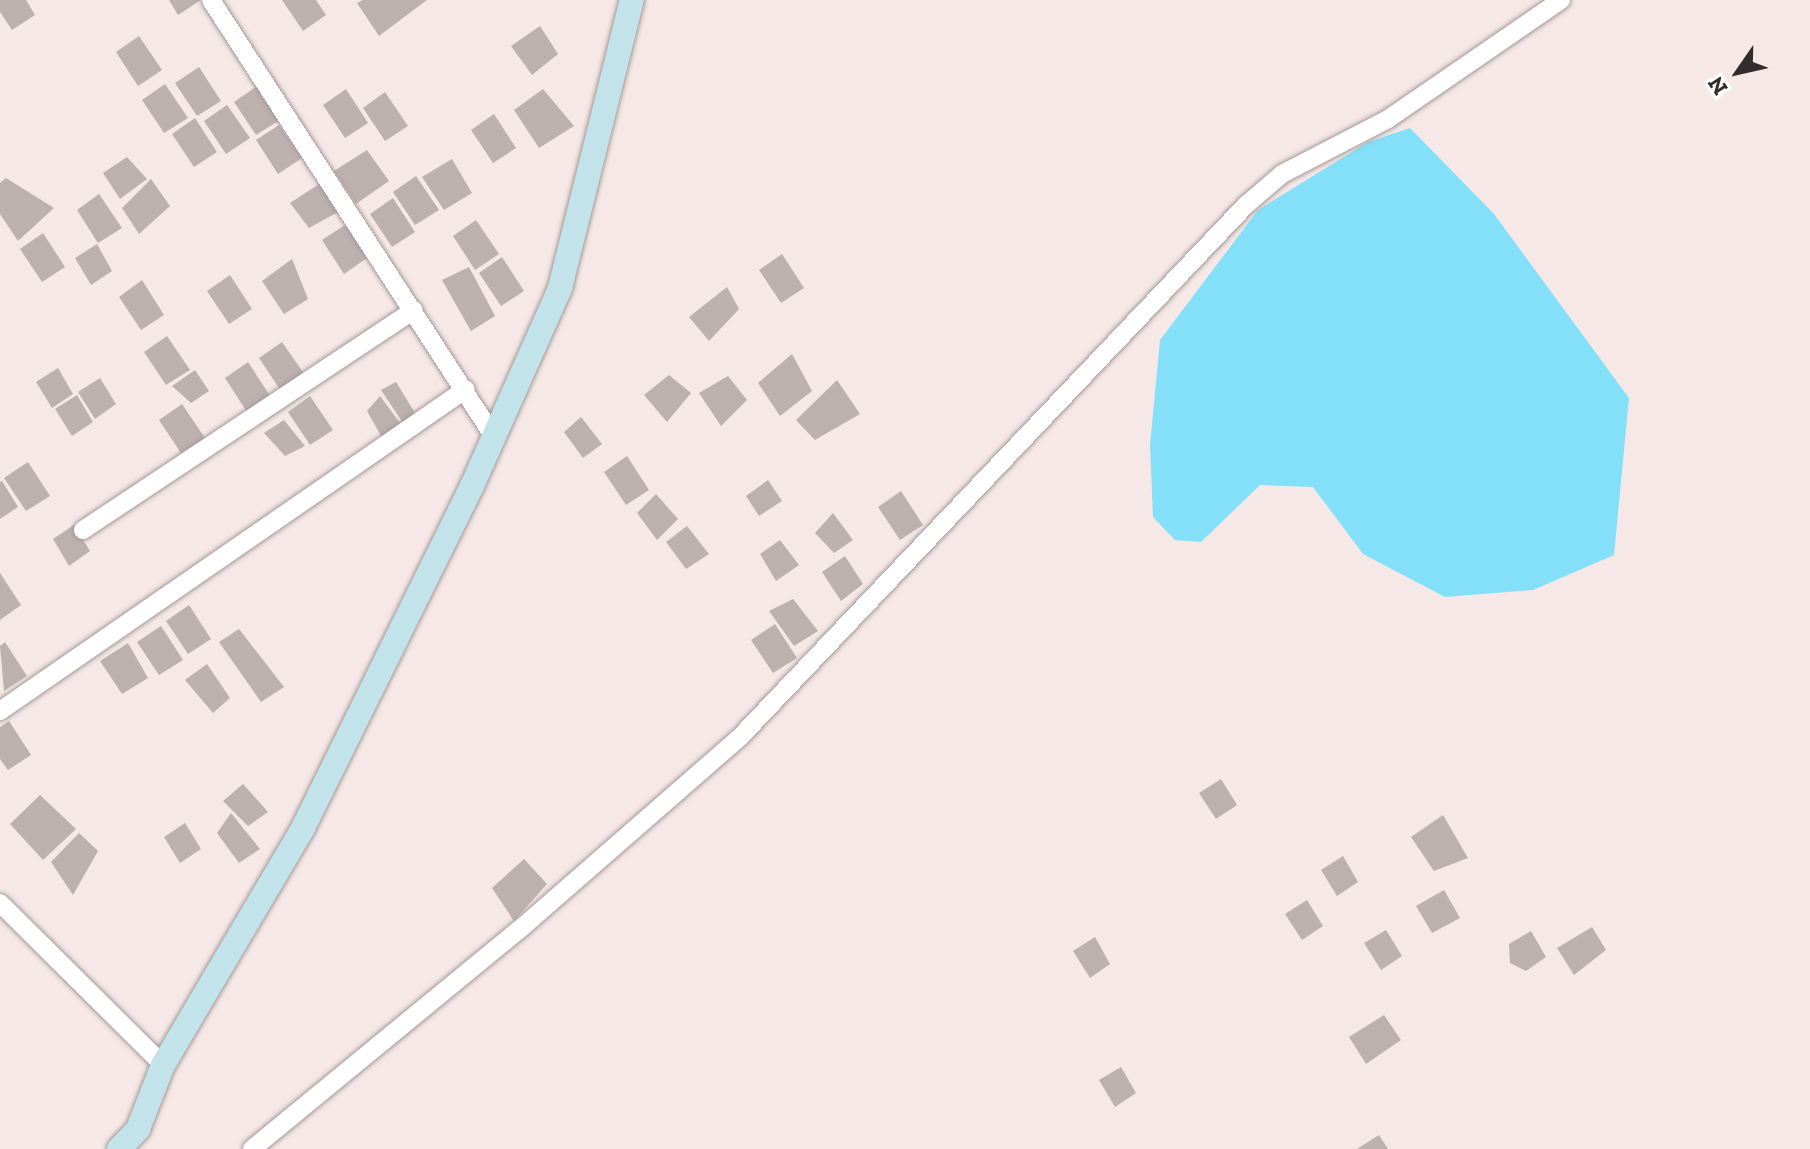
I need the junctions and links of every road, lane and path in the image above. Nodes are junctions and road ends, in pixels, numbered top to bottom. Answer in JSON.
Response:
{"nodes":[{"id":1,"x":211,"y":0,"type":"edge"},
{"id":2,"x":632,"y":0,"type":"edge"},
{"id":3,"x":1561,"y":0,"type":"edge"},
{"id":4,"x":414,"y":310,"type":"junction"},
{"id":5,"x":466,"y":389,"type":"junction"},
{"id":6,"x":494,"y":437,"type":"junction"},
{"id":7,"x":83,"y":530,"type":"dead end"},
{"id":8,"x":0,"y":711,"type":"edge"},
{"id":9,"x":0,"y":903,"type":"edge"},
{"id":10,"x":163,"y":1065,"type":"junction"},
{"id":11,"x":119,"y":1149,"type":"edge"},
{"id":12,"x":252,"y":1149,"type":"edge"}],
"edges":[{"from":1,"to":4,"type":"street"},
{"from":2,"to":6,"type":"street"},
{"from":3,"to":12,"type":"street"},
{"from":4,"to":5,"type":"street"},
{"from":4,"to":7,"type":"street"},
{"from":5,"to":6,"type":"street"},
{"from":5,"to":8,"type":"street"},
{"from":6,"to":10,"type":"street"},
{"from":9,"to":10,"type":"street"},
{"from":10,"to":11,"type":"street"}]}
